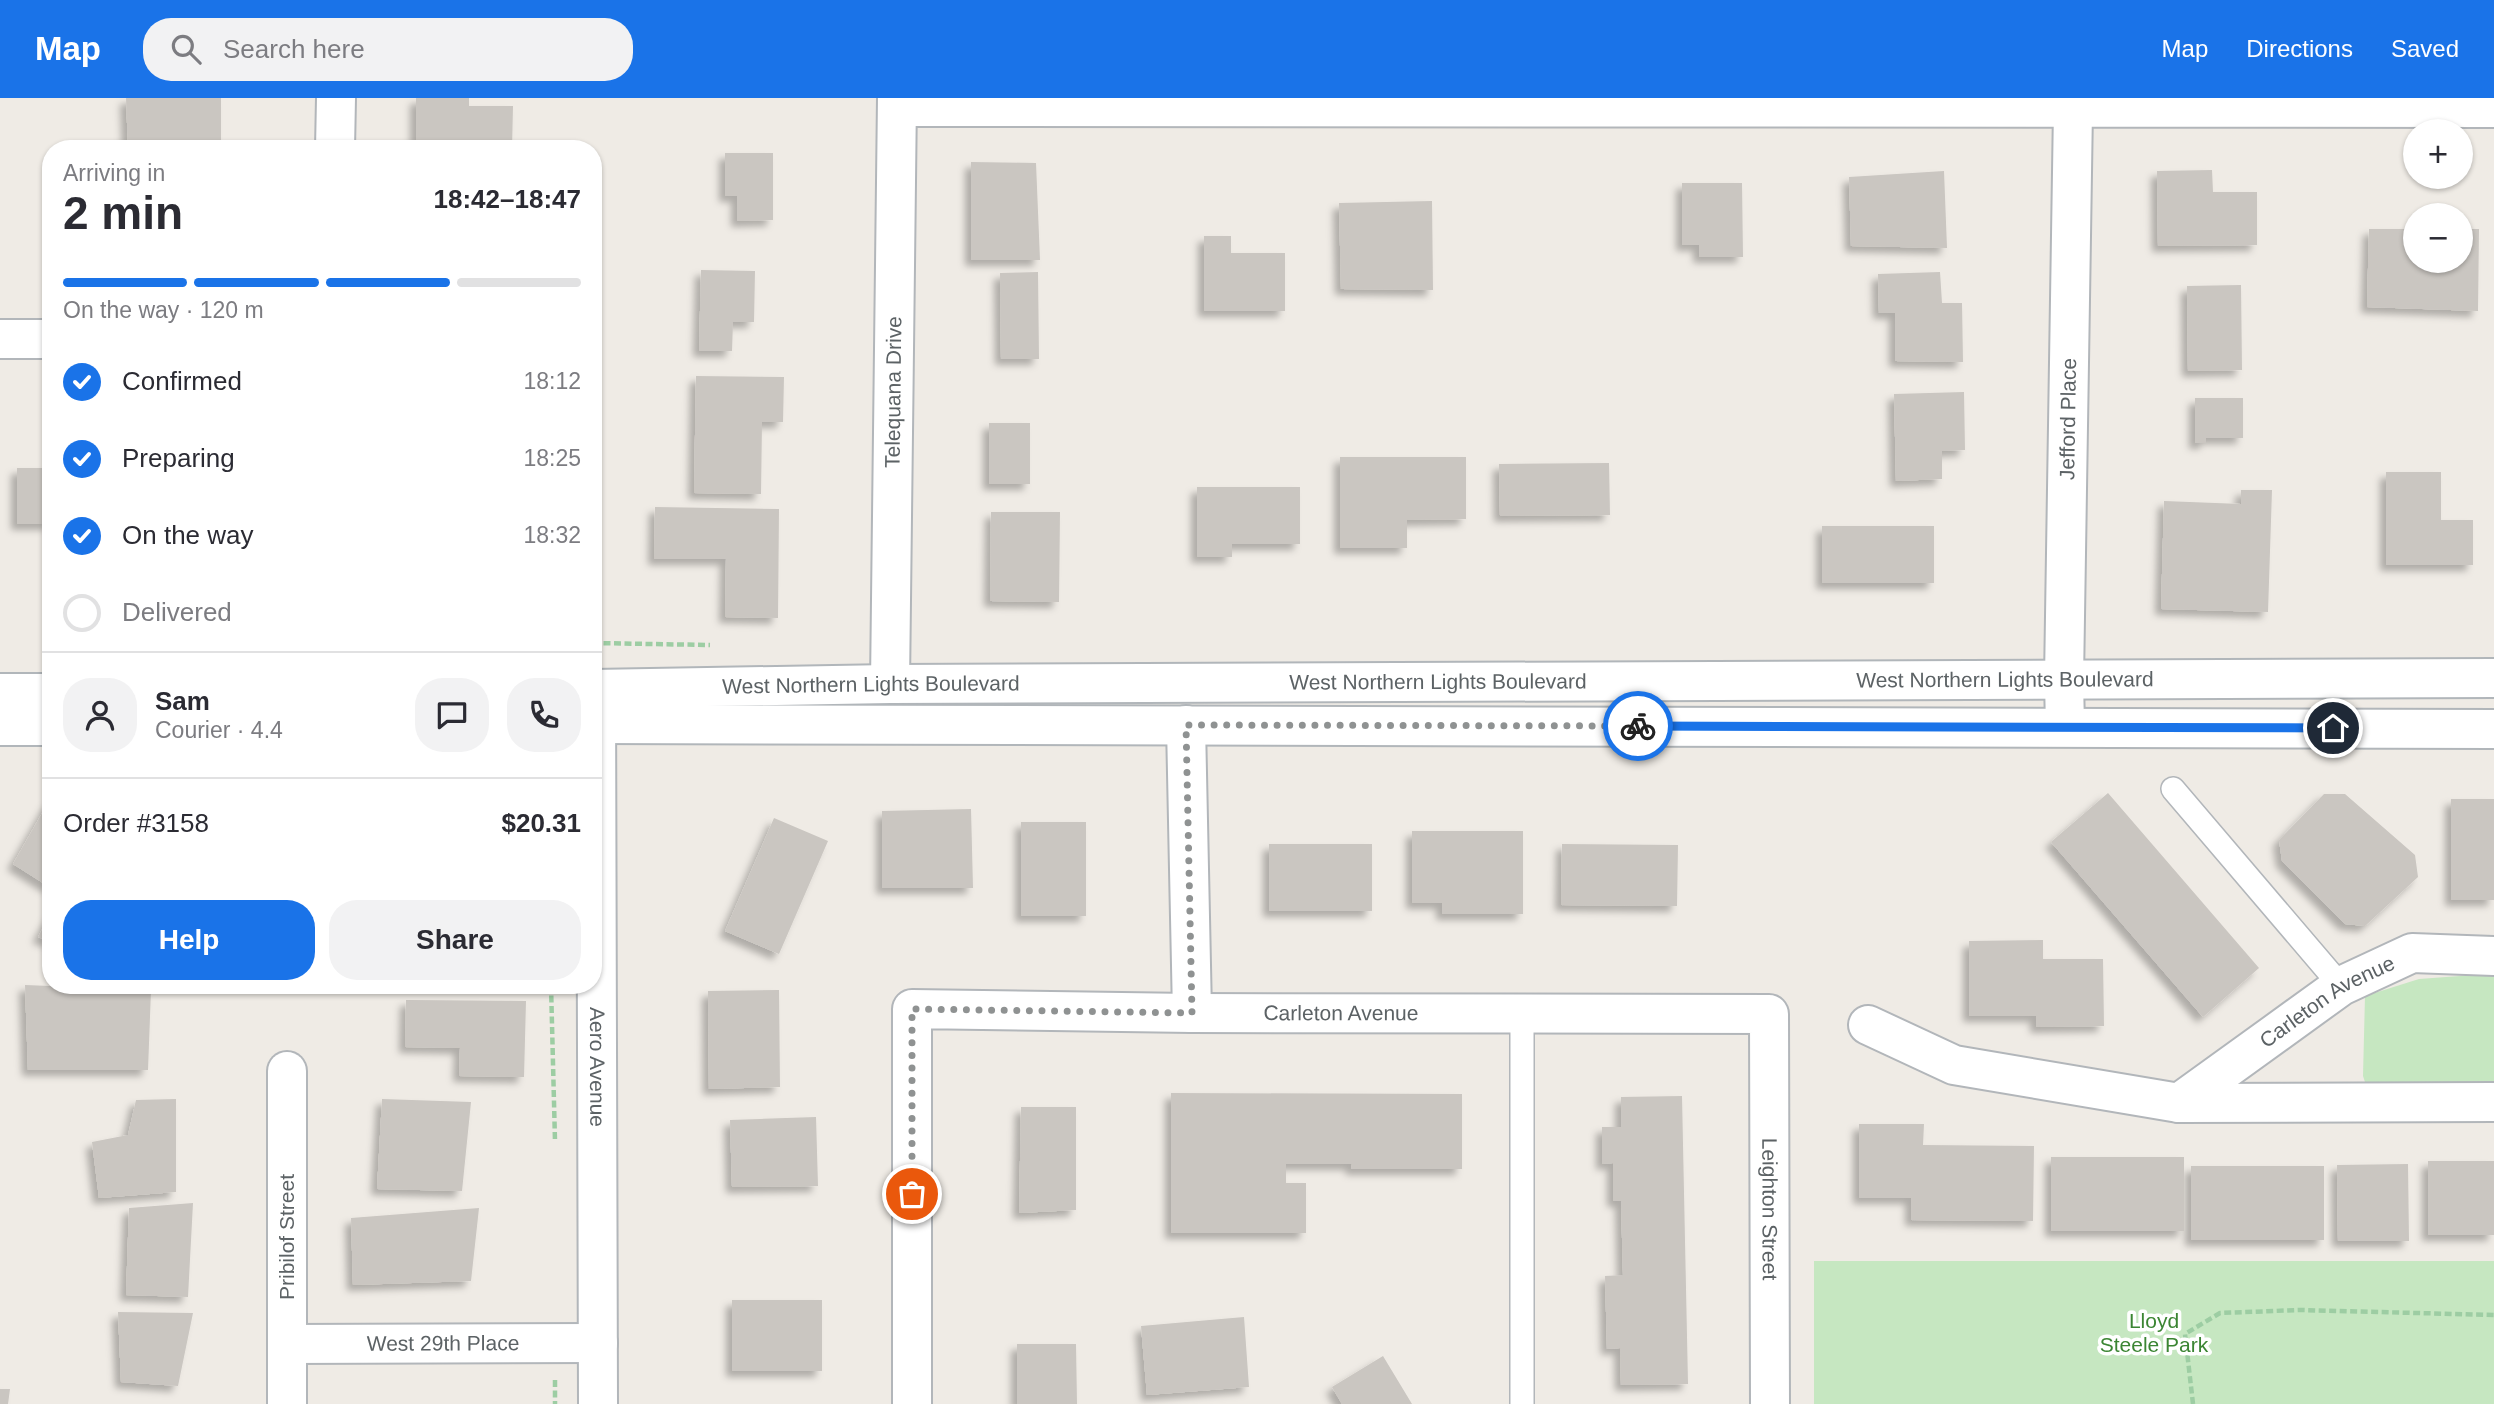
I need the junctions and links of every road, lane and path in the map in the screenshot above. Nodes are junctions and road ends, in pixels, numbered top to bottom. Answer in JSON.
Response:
{"nodes":[{"id":1,"x":336,"y":98,"type":"edge"},
{"id":2,"x":897,"y":103,"type":"edge"},
{"id":3,"x":2494,"y":108,"type":"edge"},
{"id":4,"x":2073,"y":109,"type":"junction"},
{"id":5,"x":335,"y":140,"type":"edge"},
{"id":6,"x":0,"y":339,"type":"edge"},
{"id":7,"x":42,"y":339,"type":"edge"},
{"id":8,"x":2494,"y":678,"type":"edge"},
{"id":9,"x":2064,"y":680,"type":"junction"},
{"id":10,"x":1600,"y":683,"type":"junction"},
{"id":11,"x":890,"y":684,"type":"junction"},
{"id":12,"x":0,"y":693,"type":"edge"},
{"id":13,"x":42,"y":693,"type":"edge"},
{"id":14,"x":602,"y":705,"type":"edge"},
{"id":15,"x":602,"y":706,"type":"edge"},
{"id":16,"x":1186,"y":725,"type":"junction"},
{"id":17,"x":0,"y":726,"type":"edge"},
{"id":18,"x":42,"y":726,"type":"edge"},
{"id":19,"x":1600,"y":726,"type":"junction"},
{"id":20,"x":2065,"y":727,"type":"junction"},
{"id":21,"x":2494,"y":729,"type":"edge"},
{"id":22,"x":2173,"y":789,"type":"dead end"},
{"id":23,"x":2494,"y":956,"type":"edge"},
{"id":24,"x":2341,"y":986,"type":"junction"},
{"id":25,"x":596,"y":994,"type":"edge"},
{"id":26,"x":1192,"y":1013,"type":"junction"},
{"id":27,"x":1522,"y":1013,"type":"junction"},
{"id":28,"x":1769,"y":1014,"type":"joint"},
{"id":29,"x":1868,"y":1025,"type":"dead end"},
{"id":30,"x":288,"y":1071,"type":"dead end"},
{"id":31,"x":2494,"y":1102,"type":"edge"},
{"id":32,"x":2179,"y":1103,"type":"junction"},
{"id":33,"x":2494,"y":1315,"type":"edge"},
{"id":34,"x":598,"y":1343,"type":"junction"},
{"id":35,"x":287,"y":1344,"type":"junction"},
{"id":36,"x":287,"y":1404,"type":"edge"},
{"id":37,"x":598,"y":1404,"type":"edge"},
{"id":38,"x":912,"y":1404,"type":"edge"},
{"id":39,"x":1522,"y":1404,"type":"edge"},
{"id":40,"x":1770,"y":1404,"type":"edge"},
{"id":41,"x":2193,"y":1404,"type":"edge"}],
"edges":[{"from":1,"to":5,"type":"street"},
{"from":2,"to":4,"type":"street"},
{"from":2,"to":11,"type":"street","name":"Telequana Drive"},
{"from":3,"to":4,"type":"street"},
{"from":4,"to":9,"type":"street","name":"Jefford Place"},
{"from":6,"to":7,"type":"street"},
{"from":8,"to":9,"type":"street","name":"West Northern Lights Boulevard"},
{"from":9,"to":10,"type":"street","name":"West Northern Lights Boulevard"},
{"from":9,"to":20,"type":"street","name":"Jefford Place"},
{"from":10,"to":11,"type":"street","name":"West Northern Lights Boulevard"},
{"from":10,"to":19,"type":"street"},
{"from":11,"to":14,"type":"street","name":"West Northern Lights Boulevard"},
{"from":12,"to":13,"type":"street"},
{"from":15,"to":16,"type":"street","name":"West Northern Lights Boulevard"},
{"from":16,"to":19,"type":"street","name":"West Northern Lights Boulevard"},
{"from":16,"to":26,"type":"street"},
{"from":17,"to":18,"type":"street"},
{"from":19,"to":20,"type":"street","name":"West Northern Lights Boulevard"},
{"from":20,"to":21,"type":"street","name":"West Northern Lights Boulevard"},
{"from":22,"to":24,"type":"lane"},
{"from":23,"to":24,"type":"street","name":"Carleton Avenue"},
{"from":24,"to":32,"type":"street","name":"Carleton Avenue"},
{"from":25,"to":34,"type":"street","name":"Aero Avenue"},
{"from":26,"to":27,"type":"street","name":"Carleton Avenue"},
{"from":26,"to":38,"type":"street","name":"Carleton Avenue"},
{"from":27,"to":28,"type":"street","name":"Carleton Avenue"},
{"from":27,"to":39,"type":"lane"},
{"from":28,"to":40,"type":"street","name":"Leighton Street"},
{"from":29,"to":32,"type":"street"},
{"from":30,"to":35,"type":"street","name":"Pribilof Street"},
{"from":31,"to":32,"type":"street"},
{"from":33,"to":41,"type":"path"},
{"from":34,"to":35,"type":"street","name":"West 29th Place"},
{"from":34,"to":37,"type":"street","name":"Aero Avenue"},
{"from":35,"to":36,"type":"street","name":"Pribilof Street"}]}
